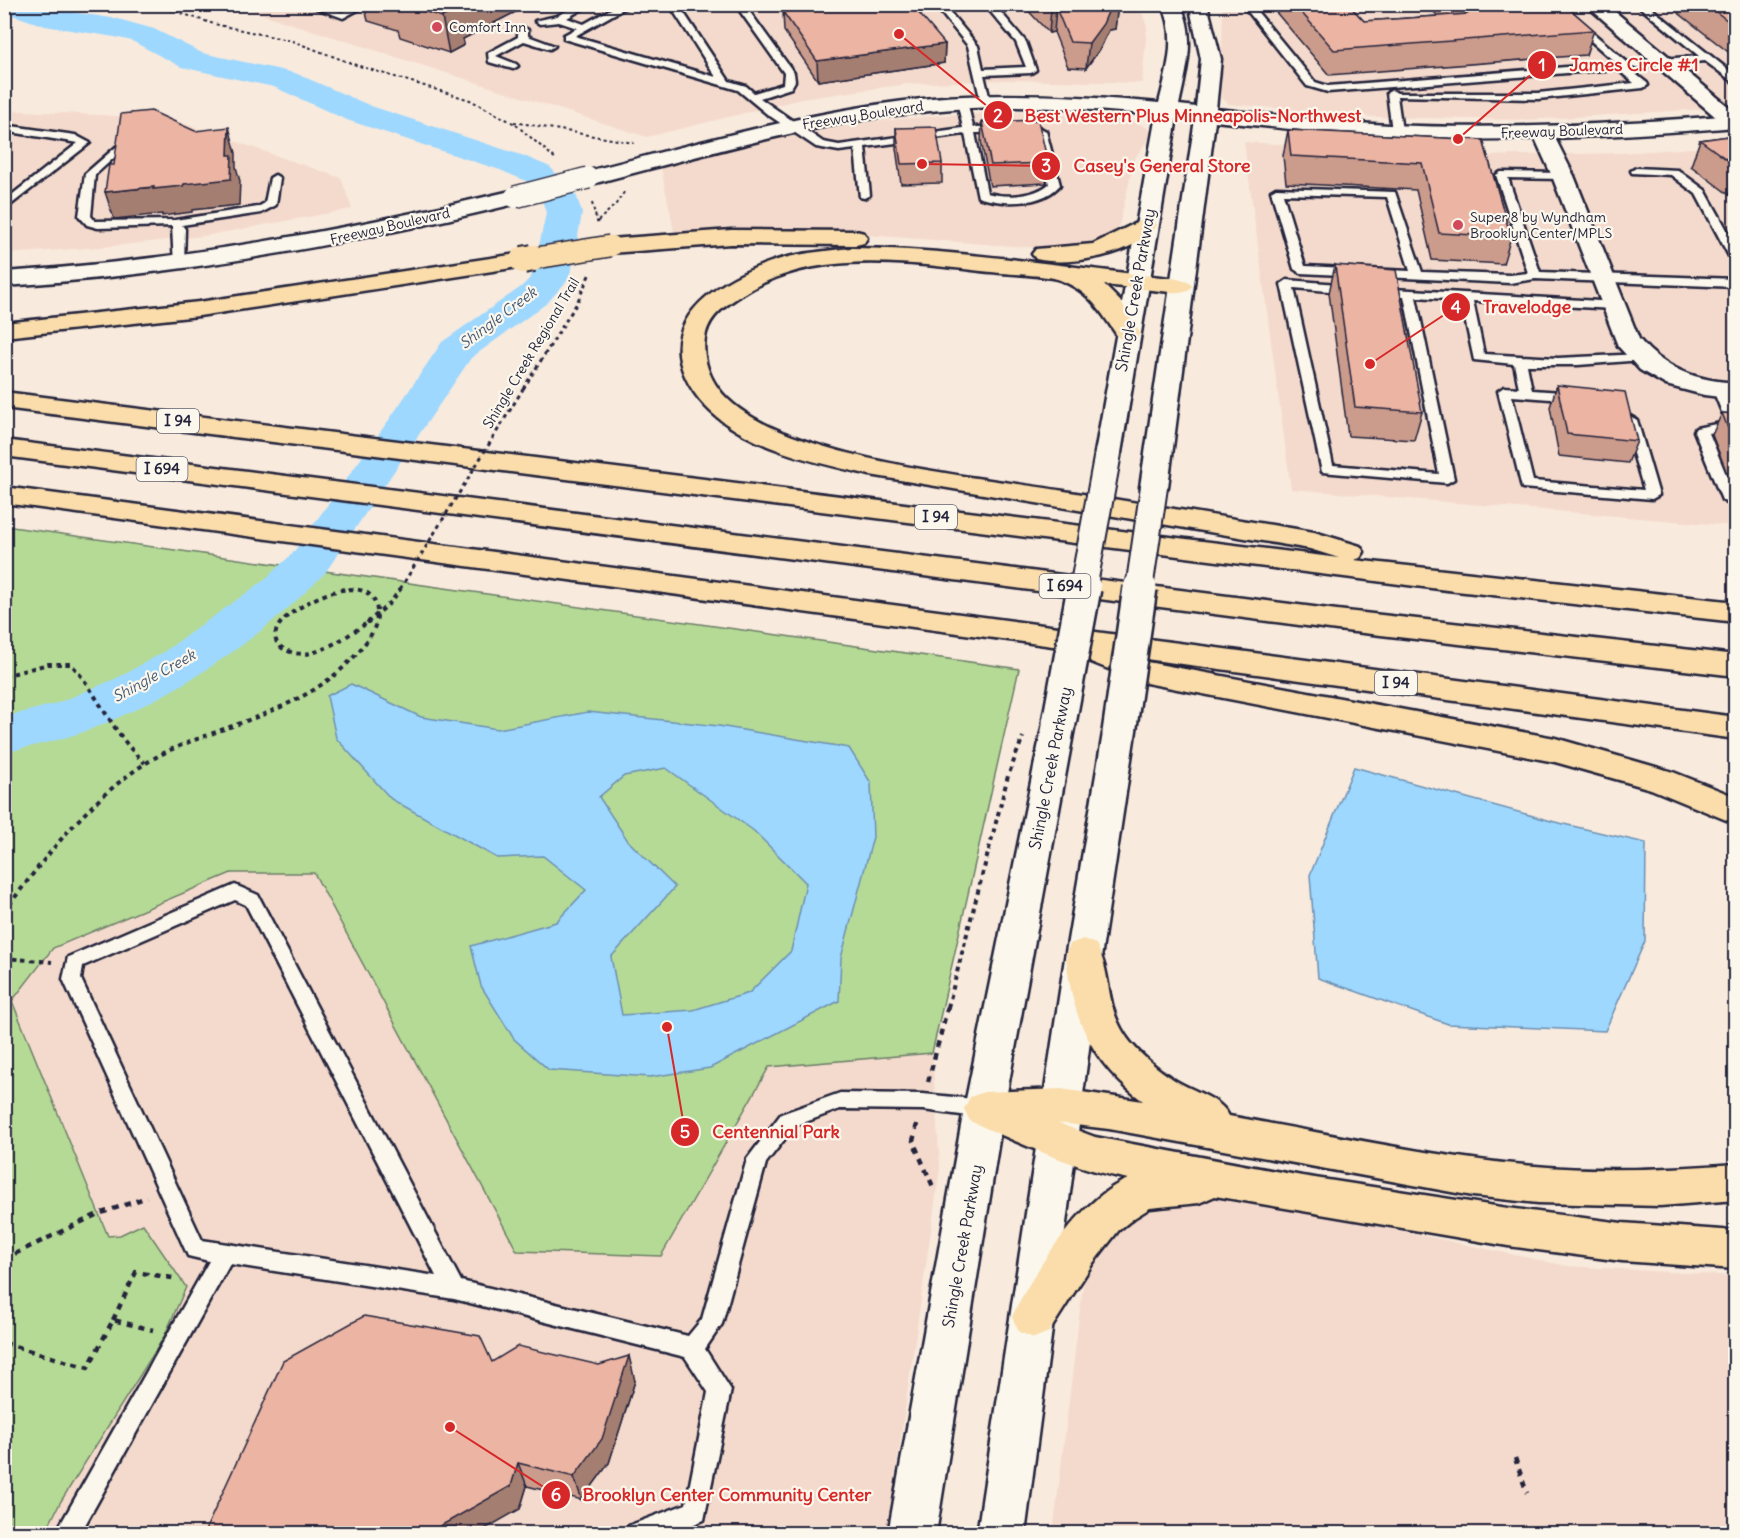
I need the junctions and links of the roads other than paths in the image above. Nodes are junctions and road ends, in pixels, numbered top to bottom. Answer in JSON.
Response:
{"nodes":[{"id":1,"x":309,"y":4,"type":"edge"},
{"id":2,"x":365,"y":4,"type":"edge"},
{"id":3,"x":587,"y":4,"type":"edge"},
{"id":4,"x":628,"y":4,"type":"edge"},
{"id":5,"x":673,"y":4,"type":"edge"},
{"id":6,"x":739,"y":4,"type":"edge"},
{"id":7,"x":792,"y":4,"type":"edge"},
{"id":8,"x":938,"y":4,"type":"edge"},
{"id":9,"x":988,"y":4,"type":"edge"},
{"id":10,"x":1171,"y":4,"type":"edge"},
{"id":11,"x":1198,"y":4,"type":"edge"},
{"id":12,"x":1246,"y":4,"type":"edge"},
{"id":13,"x":1553,"y":4,"type":"edge"},
{"id":14,"x":1594,"y":4,"type":"edge"},
{"id":15,"x":1640,"y":4,"type":"edge"},
{"id":16,"x":802,"y":18,"type":"edge"},
{"id":17,"x":559,"y":19,"type":"junction"},
{"id":18,"x":540,"y":21,"type":"dead end"},
{"id":19,"x":585,"y":27,"type":"junction"},
{"id":20,"x":550,"y":46,"type":"dead end"},
{"id":21,"x":1708,"y":58,"type":"junction"},
{"id":22,"x":1663,"y":62,"type":"junction"},
{"id":23,"x":513,"y":66,"type":"dead end"},
{"id":24,"x":1622,"y":66,"type":"junction"},
{"id":25,"x":980,"y":72,"type":"junction"},
{"id":26,"x":1736,"y":81,"type":"edge"},
{"id":27,"x":725,"y":83,"type":"junction"},
{"id":28,"x":1362,"y":87,"type":"junction"},
{"id":29,"x":1392,"y":93,"type":"junction"},
{"id":30,"x":753,"y":97,"type":"junction"},
{"id":31,"x":985,"y":100,"type":"junction"},
{"id":32,"x":962,"y":101,"type":"junction"},
{"id":33,"x":1167,"y":111,"type":"junction"},
{"id":34,"x":1206,"y":114,"type":"junction"},
{"id":35,"x":1734,"y":121,"type":"edge"},
{"id":36,"x":793,"y":126,"type":"junction"},
{"id":37,"x":4,"y":128,"type":"edge"},
{"id":38,"x":969,"y":130,"type":"junction"},
{"id":39,"x":1397,"y":131,"type":"junction"},
{"id":40,"x":1543,"y":134,"type":"junction"},
{"id":41,"x":124,"y":143,"type":"edge"},
{"id":42,"x":860,"y":145,"type":"junction"},
{"id":43,"x":1636,"y":171,"type":"dead end"},
{"id":44,"x":1563,"y":176,"type":"junction"},
{"id":45,"x":275,"y":178,"type":"dead end"},
{"id":46,"x":864,"y":195,"type":"dead end"},
{"id":47,"x":4,"y":207,"type":"edge"},
{"id":48,"x":175,"y":223,"type":"junction"},
{"id":49,"x":1146,"y":225,"type":"junction"},
{"id":50,"x":1736,"y":258,"type":"edge"},
{"id":51,"x":1037,"y":262,"type":"junction"},
{"id":52,"x":178,"y":264,"type":"junction"},
{"id":53,"x":1138,"y":273,"type":"junction"},
{"id":54,"x":1417,"y":274,"type":"junction"},
{"id":55,"x":1535,"y":275,"type":"junction"},
{"id":56,"x":1181,"y":278,"type":"junction"},
{"id":57,"x":4,"y":279,"type":"edge"},
{"id":58,"x":1604,"y":279,"type":"junction"},
{"id":59,"x":1736,"y":283,"type":"edge"},
{"id":60,"x":1408,"y":293,"type":"junction"},
{"id":61,"x":1466,"y":297,"type":"junction"},
{"id":62,"x":1613,"y":305,"type":"junction"},
{"id":63,"x":4,"y":330,"type":"edge"},
{"id":64,"x":1128,"y":333,"type":"junction"},
{"id":65,"x":1638,"y":357,"type":"junction"},
{"id":66,"x":1520,"y":362,"type":"junction"},
{"id":67,"x":1727,"y":391,"type":"edge"},
{"id":68,"x":1526,"y":393,"type":"junction"},
{"id":69,"x":1592,"y":399,"type":"edge"},
{"id":70,"x":4,"y":400,"type":"edge"},
{"id":71,"x":1624,"y":402,"type":"edge"},
{"id":72,"x":1735,"y":424,"type":"edge"},
{"id":73,"x":4,"y":448,"type":"edge"},
{"id":74,"x":4,"y":495,"type":"edge"},
{"id":75,"x":1728,"y":500,"type":"dead end"},
{"id":76,"x":1447,"y":581,"type":"junction"},
{"id":77,"x":1736,"y":612,"type":"edge"},
{"id":78,"x":1056,"y":636,"type":"junction"},
{"id":79,"x":1736,"y":666,"type":"edge"},
{"id":80,"x":1736,"y":728,"type":"edge"},
{"id":81,"x":1736,"y":812,"type":"edge"},
{"id":82,"x":1083,"y":954,"type":"junction"},
{"id":83,"x":984,"y":1109,"type":"junction"},
{"id":84,"x":1059,"y":1124,"type":"junction"},
{"id":85,"x":1353,"y":1156,"type":"junction"},
{"id":86,"x":1736,"y":1182,"type":"edge"},
{"id":87,"x":1302,"y":1194,"type":"junction"},
{"id":88,"x":1736,"y":1250,"type":"edge"},
{"id":89,"x":225,"y":1253,"type":"junction"},
{"id":90,"x":454,"y":1289,"type":"junction"},
{"id":91,"x":1034,"y":1317,"type":"junction"},
{"id":92,"x":692,"y":1348,"type":"junction"},
{"id":93,"x":67,"y":1533,"type":"edge"},
{"id":94,"x":636,"y":1533,"type":"edge"},
{"id":95,"x":912,"y":1533,"type":"edge"},
{"id":96,"x":1001,"y":1533,"type":"edge"}],
"edges":[{"from":1,"to":2,"type":"lane"},
{"from":3,"to":17,"type":"lane"},
{"from":4,"to":19,"type":"lane"},
{"from":5,"to":27,"type":"lane"},
{"from":6,"to":30,"type":"lane"},
{"from":7,"to":16,"type":"lane"},
{"from":8,"to":25,"type":"lane"},
{"from":9,"to":25,"type":"lane"},
{"from":10,"to":33,"type":"street","name":"Shingle Creek Parkway"},
{"from":11,"to":34,"type":"street"},
{"from":12,"to":28,"type":"lane"},
{"from":13,"to":24,"type":"lane"},
{"from":14,"to":22,"type":"street"},
{"from":15,"to":21,"type":"lane"},
{"from":17,"to":18,"type":"lane"},
{"from":17,"to":19,"type":"lane"},
{"from":19,"to":27,"type":"lane"},
{"from":20,"to":23,"type":"lane"},
{"from":21,"to":22,"type":"lane"},
{"from":21,"to":26,"type":"lane"},
{"from":22,"to":24,"type":"lane"},
{"from":22,"to":35,"type":"street"},
{"from":24,"to":28,"type":"lane"},
{"from":24,"to":29,"type":"lane"},
{"from":25,"to":31,"type":"lane"},
{"from":27,"to":30,"type":"lane"},
{"from":28,"to":29,"type":"lane"},
{"from":29,"to":39,"type":"lane"},
{"from":30,"to":36,"type":"lane"},
{"from":31,"to":32,"type":"street","name":"Freeway Boulevard"},
{"from":31,"to":33,"type":"street","name":"Freeway Boulevard"},
{"from":32,"to":36,"type":"street","name":"Freeway Boulevard"},
{"from":32,"to":38,"type":"lane"},
{"from":33,"to":34,"type":"street","name":"Freeway Boulevard"},
{"from":33,"to":49,"type":"street","name":"Shingle Creek Parkway"},
{"from":34,"to":39,"type":"street","name":"Freeway Boulevard"},
{"from":34,"to":56,"type":"street"},
{"from":35,"to":40,"type":"street","name":"Freeway Boulevard"},
{"from":36,"to":42,"type":"lane"},
{"from":36,"to":52,"type":"street","name":"Freeway Boulevard","bridge":true},
{"from":37,"to":47,"type":"lane"},
{"from":38,"to":38,"type":"lane"},
{"from":38,"to":42,"type":"lane"},
{"from":39,"to":40,"type":"street","name":"Freeway Boulevard"},
{"from":40,"to":44,"type":"street"},
{"from":41,"to":48,"type":"lane"},
{"from":42,"to":46,"type":"lane"},
{"from":43,"to":50,"type":"lane"},
{"from":44,"to":55,"type":"lane"},
{"from":44,"to":58,"type":"street"},
{"from":45,"to":48,"type":"lane"},
{"from":48,"to":52,"type":"lane"},
{"from":49,"to":51,"type":"highway"},
{"from":49,"to":53,"type":"street","name":"Shingle Creek Parkway"},
{"from":51,"to":53,"type":"highway"},
{"from":51,"to":63,"type":"highway","bridge":true},
{"from":51,"to":64,"type":"highway"},
{"from":51,"to":76,"type":"highway"},
{"from":52,"to":57,"type":"street","name":"Freeway Boulevard"},
{"from":53,"to":56,"type":"highway"},
{"from":53,"to":64,"type":"street","name":"Shingle Creek Parkway"},
{"from":54,"to":54,"type":"lane"},
{"from":54,"to":55,"type":"lane"},
{"from":55,"to":58,"type":"lane"},
{"from":56,"to":82,"type":"street","bridge":true},
{"from":58,"to":59,"type":"lane"},
{"from":58,"to":62,"type":"street"},
{"from":60,"to":60,"type":"lane"},
{"from":60,"to":61,"type":"lane"},
{"from":61,"to":62,"type":"lane"},
{"from":61,"to":66,"type":"lane"},
{"from":62,"to":65,"type":"street"},
{"from":64,"to":83,"type":"street","name":"Shingle Creek Parkway","bridge":true},
{"from":65,"to":66,"type":"lane"},
{"from":65,"to":67,"type":"street"},
{"from":66,"to":68,"type":"lane"},
{"from":67,"to":72,"type":"lane"},
{"from":68,"to":69,"type":"lane"},
{"from":68,"to":71,"type":"lane"},
{"from":70,"to":76,"type":"highway","number":"I 94"},
{"from":72,"to":75,"type":"lane"},
{"from":73,"to":79,"type":"highway","number":"I 694"},
{"from":74,"to":78,"type":"highway","number":"I 94"},
{"from":76,"to":77,"type":"highway","number":"I 94"},
{"from":78,"to":80,"type":"highway","number":"I 94"},
{"from":78,"to":81,"type":"highway"},
{"from":82,"to":84,"type":"street"},
{"from":82,"to":85,"type":"highway"},
{"from":83,"to":84,"type":"highway"},
{"from":83,"to":92,"type":"lane"},
{"from":83,"to":95,"type":"street","name":"Shingle Creek Parkway"},
{"from":84,"to":85,"type":"highway"},
{"from":84,"to":87,"type":"highway"},
{"from":84,"to":91,"type":"street"},
{"from":85,"to":86,"type":"highway"},
{"from":87,"to":88,"type":"highway"},
{"from":87,"to":91,"type":"highway"},
{"from":89,"to":90,"type":"lane"},
{"from":89,"to":90,"type":"lane"},
{"from":89,"to":93,"type":"lane"},
{"from":90,"to":92,"type":"lane"},
{"from":91,"to":96,"type":"street"},
{"from":92,"to":94,"type":"lane"}]}
